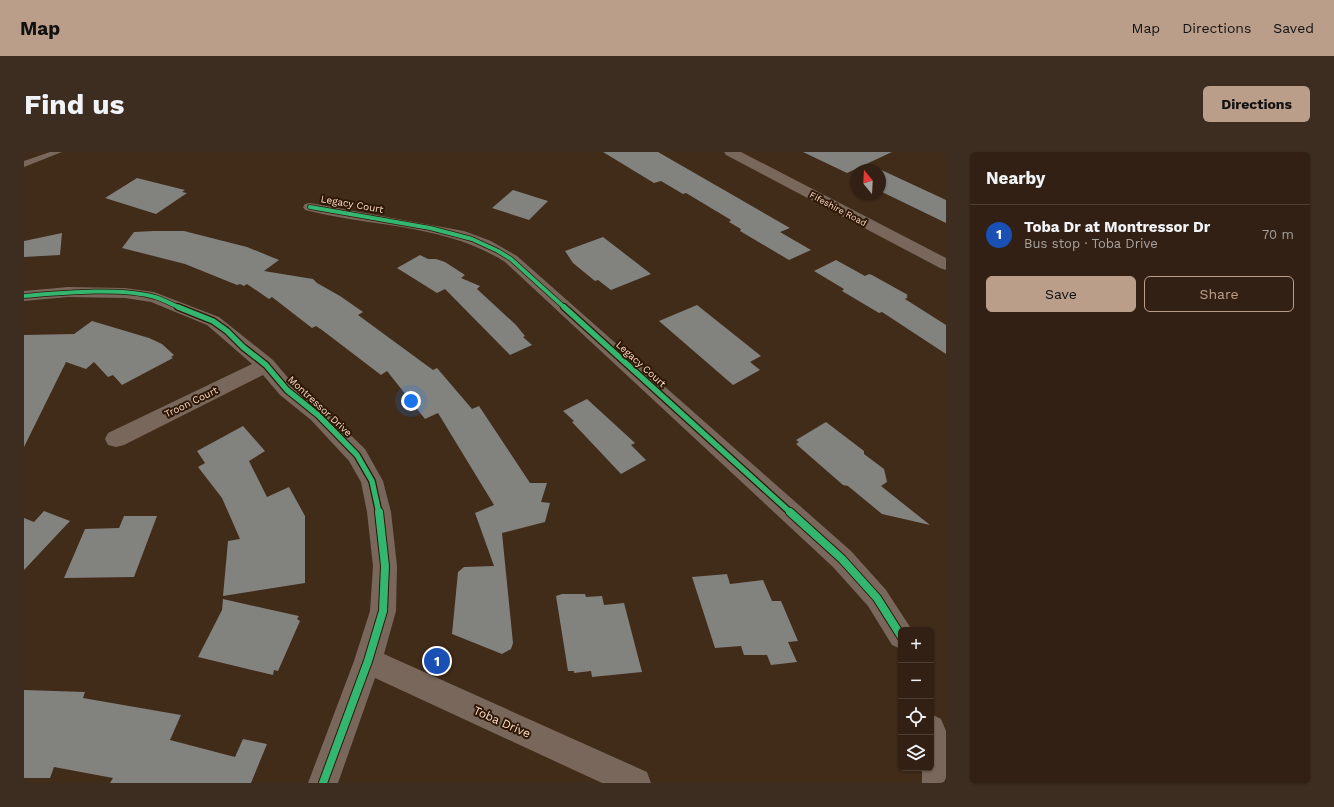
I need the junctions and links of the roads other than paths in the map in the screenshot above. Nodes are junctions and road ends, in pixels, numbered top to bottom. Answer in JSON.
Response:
{"nodes":[{"id":1,"x":58,"y":152,"type":"edge"},
{"id":2,"x":731,"y":152,"type":"edge"},
{"id":3,"x":24,"y":164,"type":"edge"},
{"id":4,"x":310,"y":206,"type":"dead end"},
{"id":5,"x":946,"y":265,"type":"edge"},
{"id":6,"x":24,"y":296,"type":"edge"},
{"id":7,"x":266,"y":365,"type":"junction"},
{"id":8,"x":116,"y":439,"type":"dead end"},
{"id":9,"x":898,"y":631,"type":"edge"},
{"id":10,"x":368,"y":661,"type":"junction"},
{"id":11,"x":932,"y":735,"type":"edge"},
{"id":12,"x":323,"y":783,"type":"edge"},
{"id":13,"x":636,"y":783,"type":"edge"},
{"id":14,"x":937,"y":783,"type":"edge"}],
"edges":[{"from":1,"to":3,"type":"lane"},
{"from":2,"to":5,"type":"street","name":"Fifeshire Road"},
{"from":4,"to":9,"type":"street","name":"Legacy Court"},
{"from":6,"to":7,"type":"street","name":"Montressor Drive"},
{"from":7,"to":8,"type":"street","name":"Troon Court"},
{"from":7,"to":10,"type":"street","name":"Montressor Drive"},
{"from":10,"to":12,"type":"street","name":"Montressor Drive"},
{"from":10,"to":13,"type":"street","name":"Toba Drive"},
{"from":11,"to":14,"type":"street"}]}
